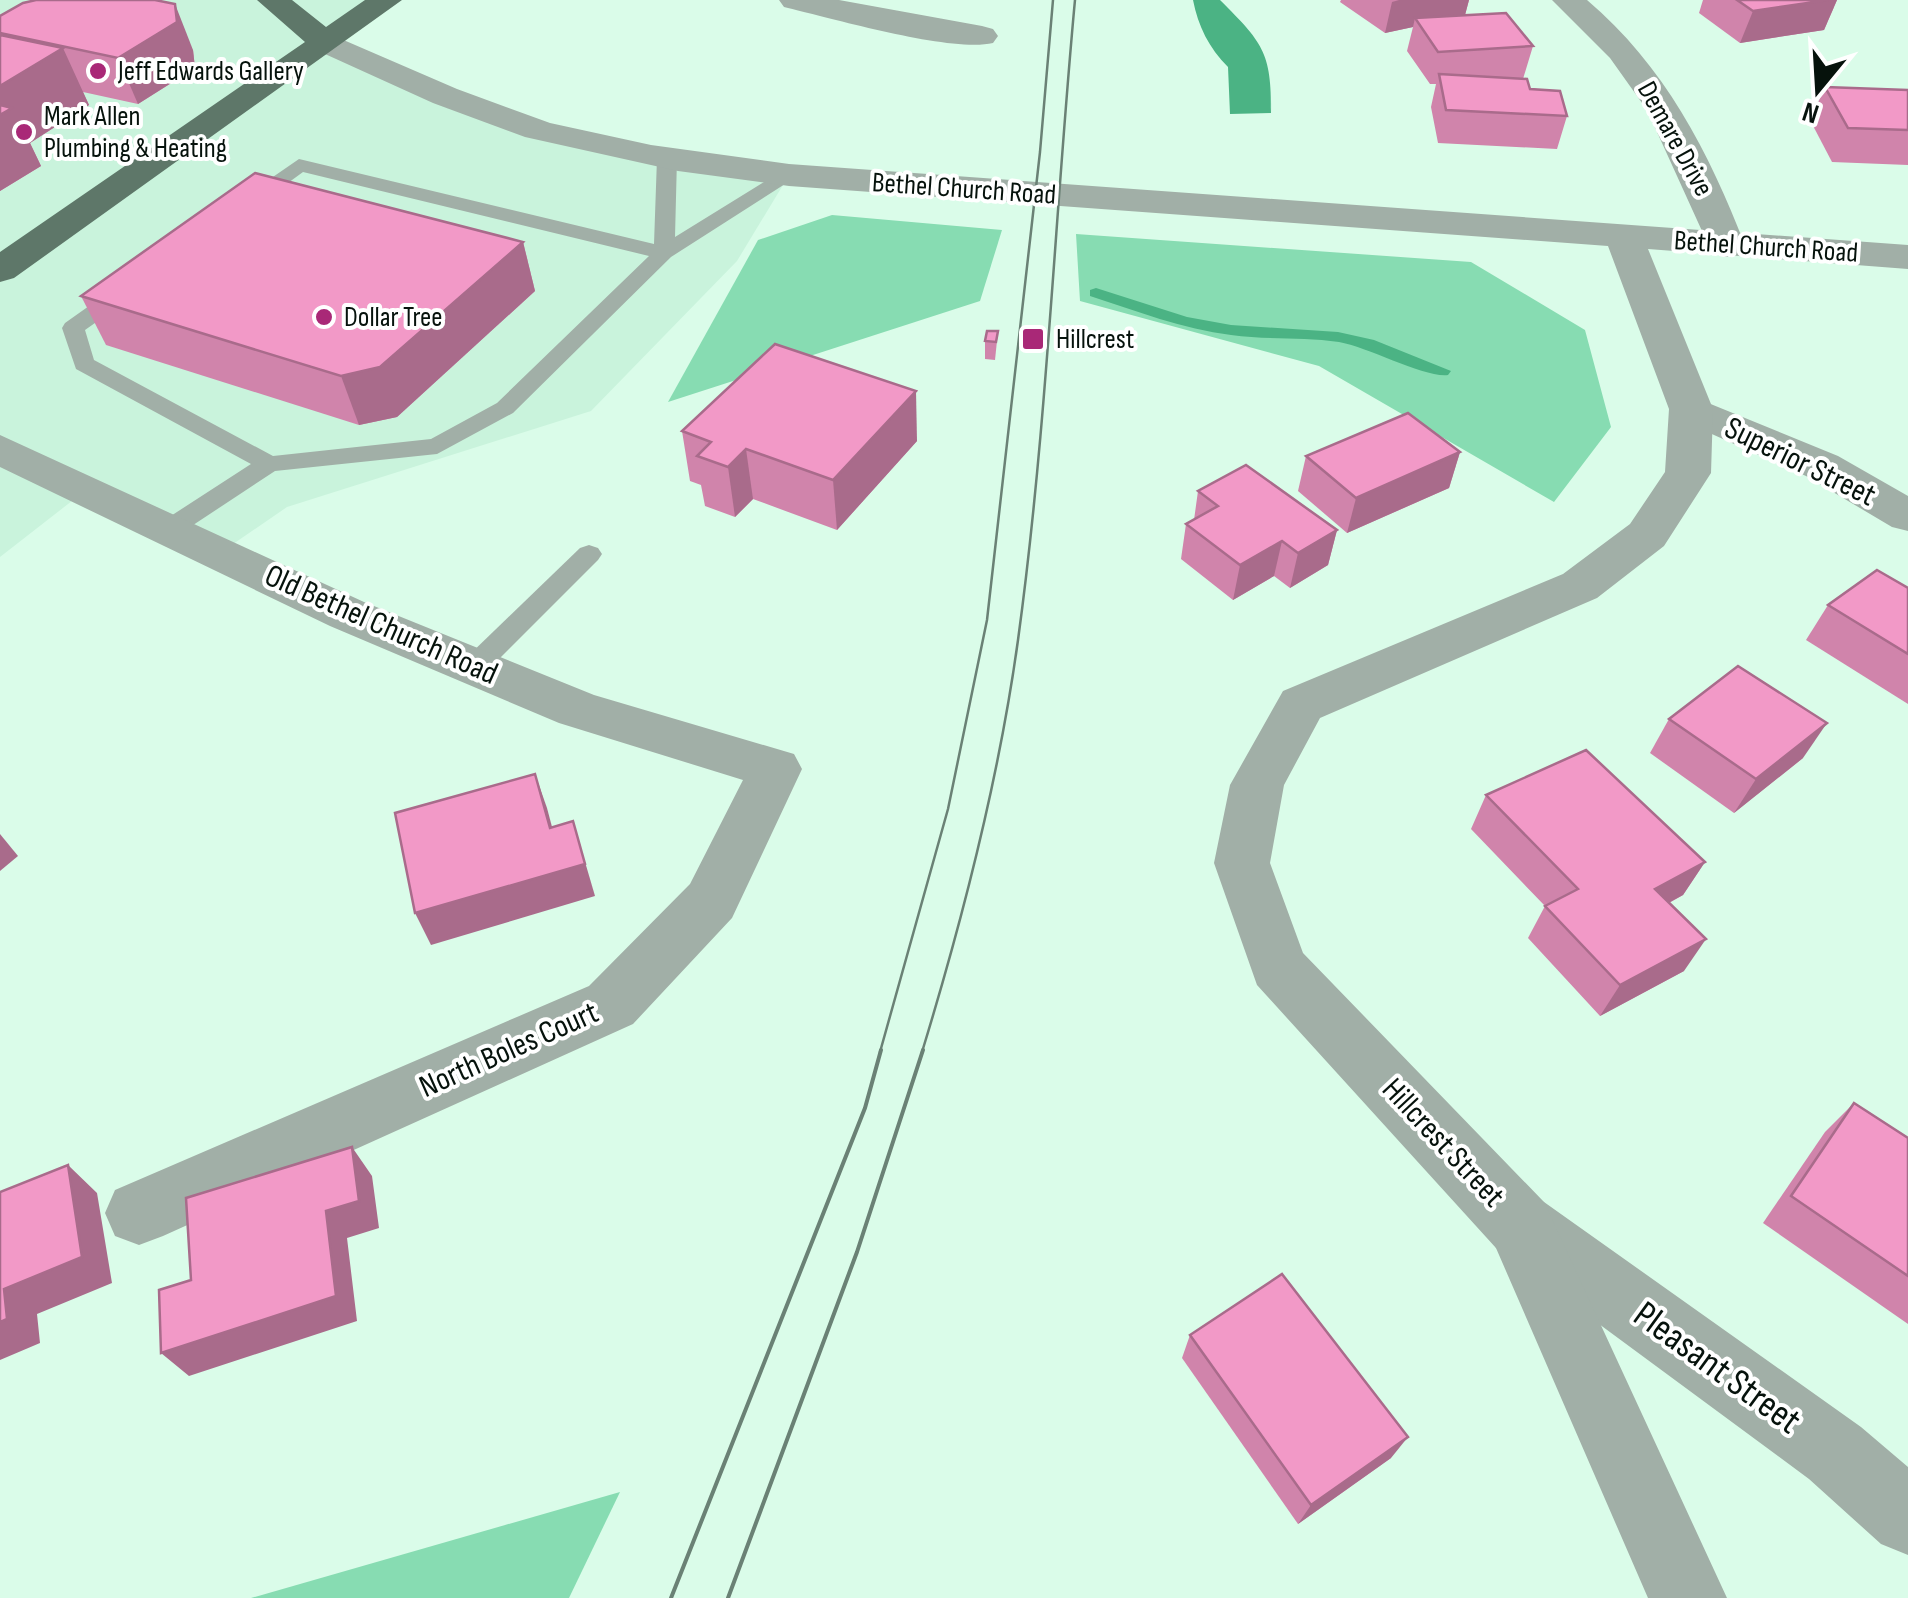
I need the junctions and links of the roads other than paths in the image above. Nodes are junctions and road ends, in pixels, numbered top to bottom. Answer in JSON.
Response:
{"nodes":[{"id":1,"x":272,"y":0,"type":"edge"},
{"id":2,"x":386,"y":0,"type":"edge"},
{"id":3,"x":795,"y":0,"type":"edge"},
{"id":4,"x":1568,"y":0,"type":"edge"},
{"id":5,"x":982,"y":36,"type":"dead end"},
{"id":6,"x":325,"y":42,"type":"junction"},
{"id":7,"x":667,"y":158,"type":"junction"},
{"id":8,"x":789,"y":175,"type":"junction"},
{"id":9,"x":234,"y":212,"type":"edge"},
{"id":10,"x":1624,"y":238,"type":"junction"},
{"id":11,"x":1726,"y":245,"type":"junction"},
{"id":12,"x":664,"y":253,"type":"junction"},
{"id":13,"x":1908,"y":257,"type":"edge"},
{"id":14,"x":0,"y":270,"type":"edge"},
{"id":15,"x":137,"y":282,"type":"edge"},
{"id":16,"x":1691,"y":410,"type":"junction"},
{"id":17,"x":6,"y":458,"type":"edge"},
{"id":18,"x":269,"y":464,"type":"junction"},
{"id":19,"x":1908,"y":516,"type":"edge"},
{"id":20,"x":169,"y":530,"type":"junction"},
{"id":21,"x":589,"y":554,"type":"dead end"},
{"id":22,"x":474,"y":666,"type":"junction"},
{"id":23,"x":1301,"y":705,"type":"joint"},
{"id":24,"x":776,"y":768,"type":"joint"},
{"id":25,"x":139,"y":1212,"type":"dead end"},
{"id":26,"x":1520,"y":1225,"type":"junction"},
{"id":27,"x":1908,"y":1517,"type":"edge"},
{"id":28,"x":1688,"y":1598,"type":"edge"}],
"edges":[{"from":1,"to":6,"type":"main road"},
{"from":2,"to":6,"type":"main road"},
{"from":3,"to":5,"type":"street"},
{"from":4,"to":11,"type":"street","name":"Demare Drive"},
{"from":6,"to":7,"type":"street","name":"Bethel Church Road"},
{"from":6,"to":14,"type":"main road"},
{"from":7,"to":8,"type":"street","name":"Bethel Church Road"},
{"from":7,"to":12,"type":"lane"},
{"from":8,"to":10,"type":"street","name":"Bethel Church Road"},
{"from":8,"to":12,"type":"lane"},
{"from":9,"to":12,"type":"lane"},
{"from":10,"to":11,"type":"street","name":"Bethel Church Road"},
{"from":10,"to":16,"type":"street","name":"Bethel Church Road"},
{"from":11,"to":13,"type":"street","name":"Bethel Church Road"},
{"from":12,"to":18,"type":"lane"},
{"from":15,"to":18,"type":"lane"},
{"from":16,"to":19,"type":"street","name":"Superior Street"},
{"from":16,"to":23,"type":"street","name":"Bethel Church Road"},
{"from":17,"to":20,"type":"street","name":"Old Bethel Church Road"},
{"from":18,"to":20,"type":"lane"},
{"from":20,"to":22,"type":"street","name":"Old Bethel Church Road"},
{"from":21,"to":22,"type":"lane"},
{"from":22,"to":24,"type":"street","name":"Old Bethel Church Road"},
{"from":23,"to":26,"type":"street","name":"Hillcrest Street"},
{"from":24,"to":25,"type":"street","name":"North Boles Court"},
{"from":26,"to":27,"type":"street","name":"Pleasant Street"},
{"from":26,"to":28,"type":"street","name":"Hillcrest Street"}]}
